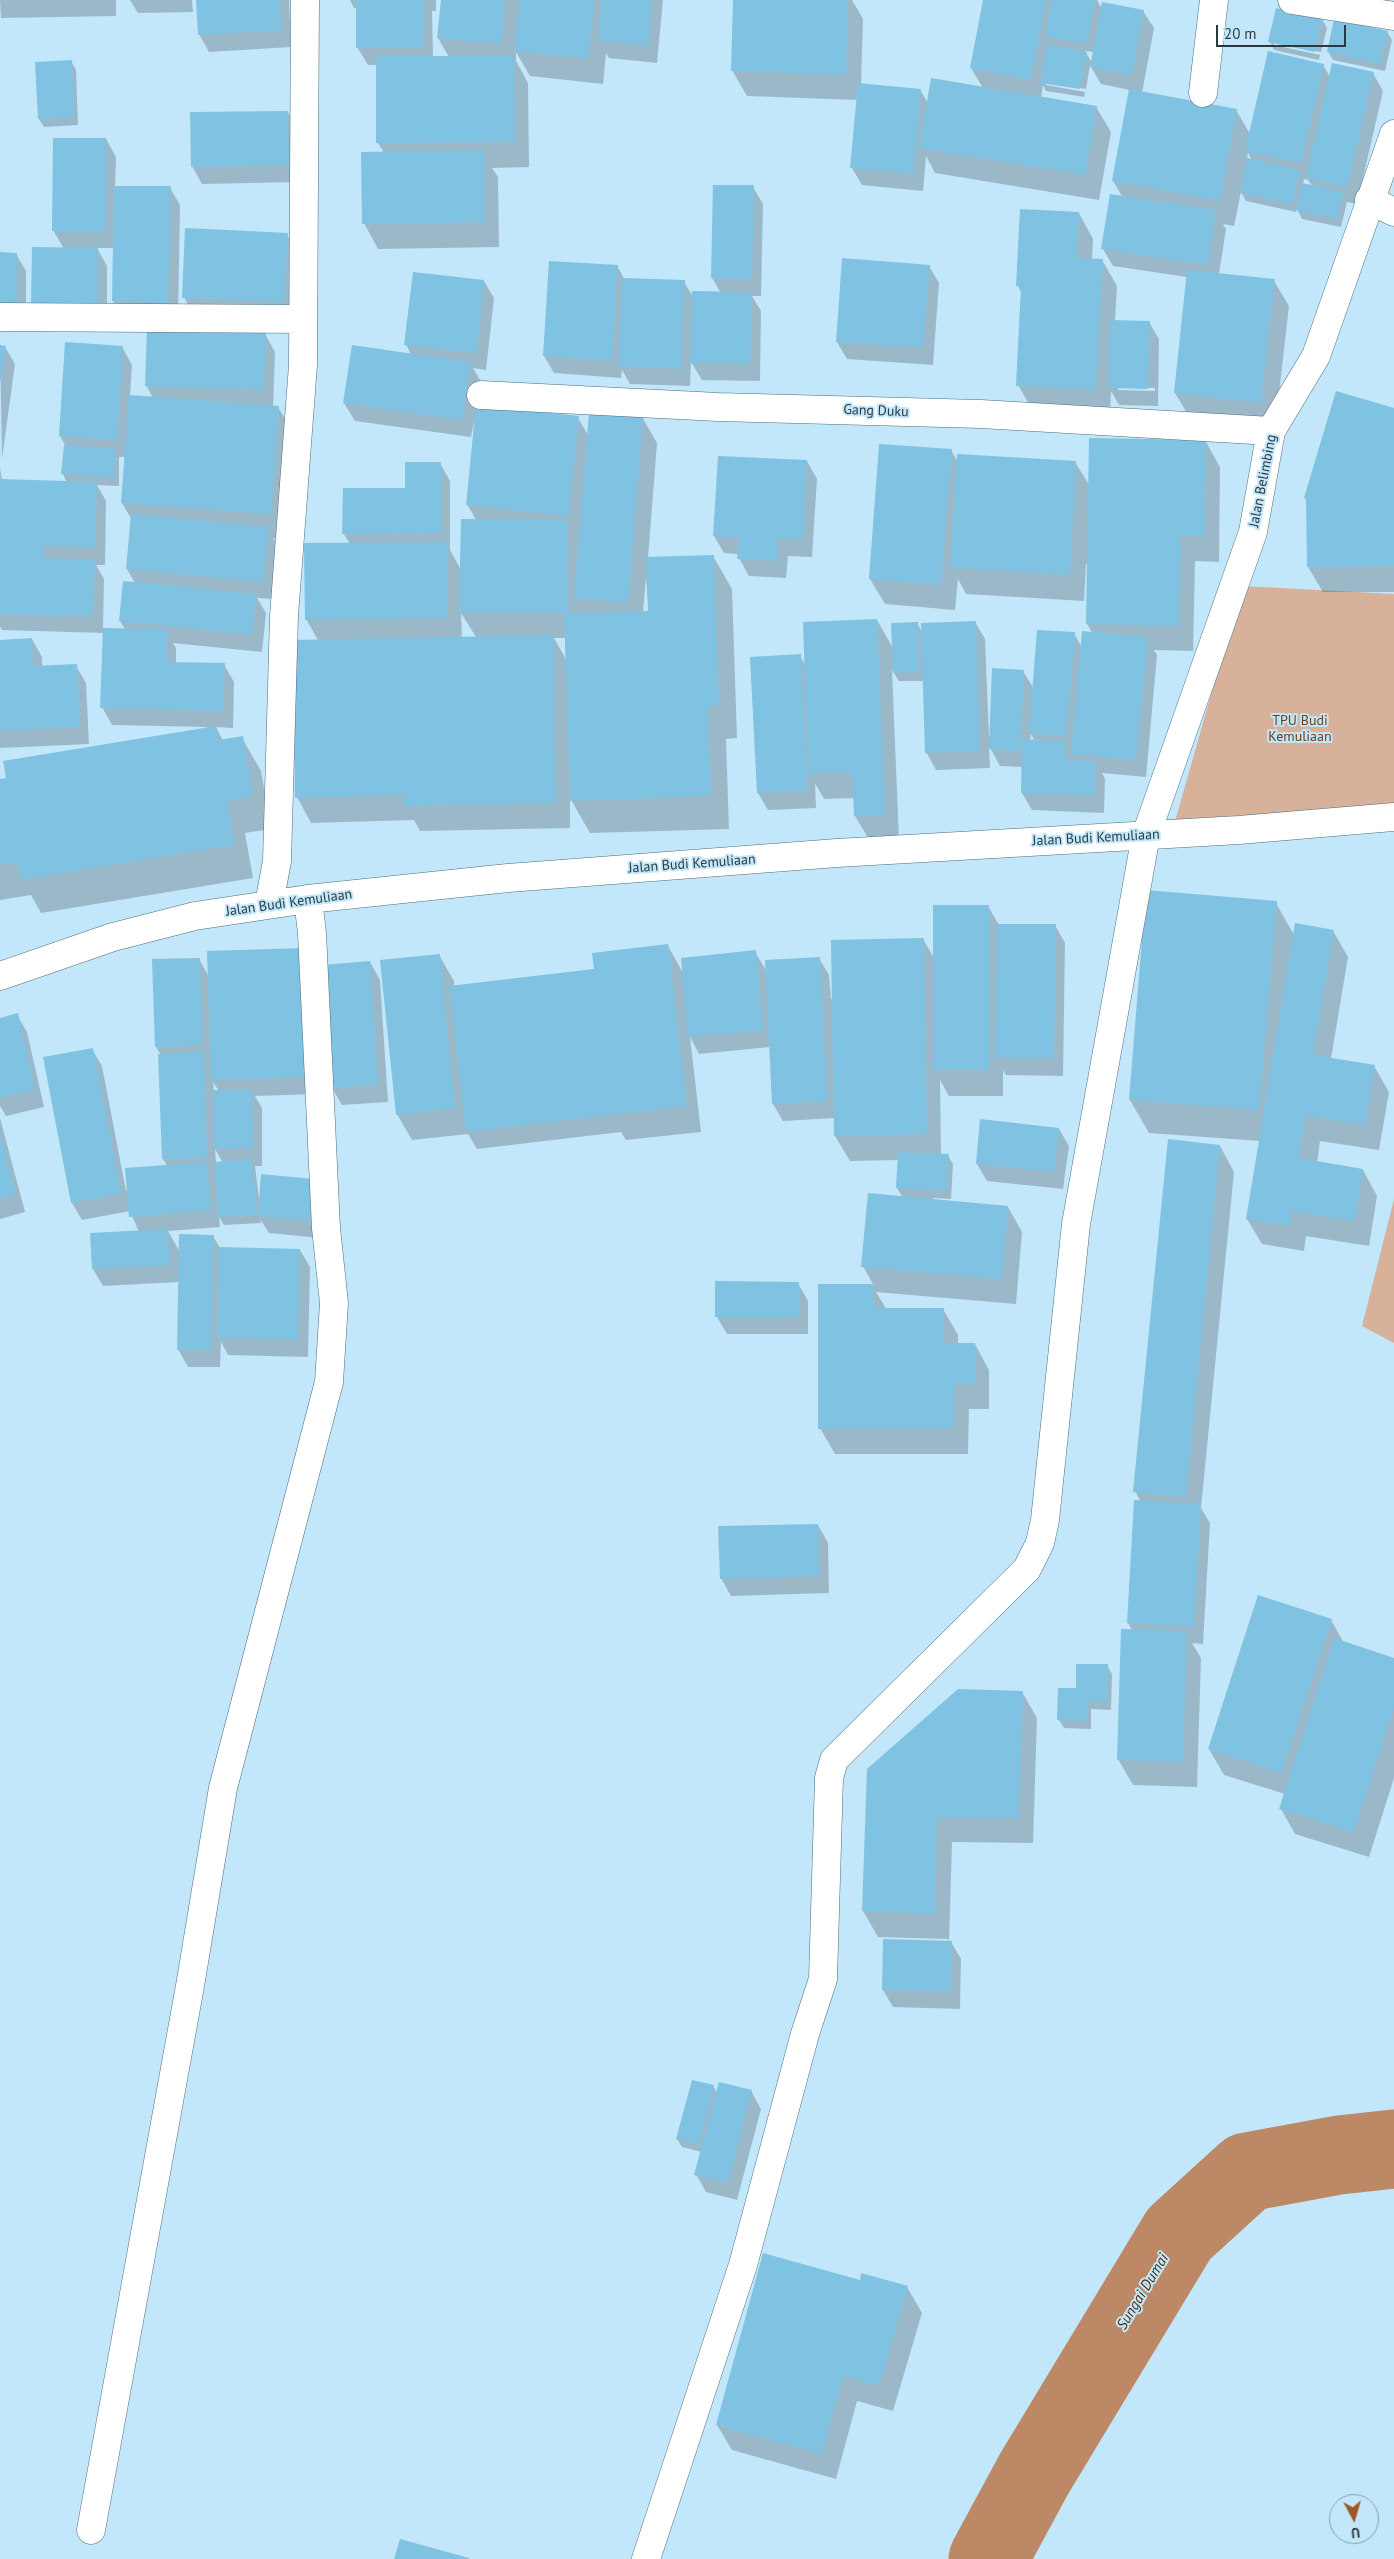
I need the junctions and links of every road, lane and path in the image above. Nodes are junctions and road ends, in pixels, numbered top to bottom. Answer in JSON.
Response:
{"nodes":[{"id":1,"x":305,"y":0,"type":"edge"},
{"id":2,"x":1214,"y":0,"type":"edge"},
{"id":3,"x":1292,"y":0,"type":"edge"},
{"id":4,"x":1394,"y":16,"type":"edge"},
{"id":5,"x":1204,"y":93,"type":"dead end"},
{"id":6,"x":1394,"y":134,"type":"edge"},
{"id":7,"x":1369,"y":200,"type":"junction"},
{"id":8,"x":1394,"y":212,"type":"edge"},
{"id":9,"x":0,"y":317,"type":"edge"},
{"id":10,"x":303,"y":319,"type":"junction"},
{"id":11,"x":481,"y":395,"type":"dead end"},
{"id":12,"x":1271,"y":432,"type":"junction"},
{"id":13,"x":1394,"y":817,"type":"edge"},
{"id":14,"x":1146,"y":834,"type":"junction"},
{"id":15,"x":308,"y":899,"type":"junction"},
{"id":16,"x":269,"y":904,"type":"junction"},
{"id":17,"x":0,"y":976,"type":"edge"},
{"id":18,"x":91,"y":2530,"type":"dead end"},
{"id":19,"x":646,"y":2559,"type":"edge"}],
"edges":[{"from":1,"to":10,"type":"street"},
{"from":2,"to":5,"type":"street"},
{"from":3,"to":4,"type":"street"},
{"from":6,"to":7,"type":"street","name":"Jalan Belimbing"},
{"from":7,"to":8,"type":"street"},
{"from":7,"to":12,"type":"street","name":"Jalan Belimbing"},
{"from":9,"to":10,"type":"street"},
{"from":10,"to":16,"type":"street"},
{"from":11,"to":12,"type":"street","name":"Gang Duku"},
{"from":12,"to":14,"type":"street","name":"Jalan Belimbing"},
{"from":13,"to":14,"type":"street","name":"Jalan Budi Kemuliaan"},
{"from":14,"to":15,"type":"street","name":"Jalan Budi Kemuliaan"},
{"from":14,"to":19,"type":"street","name":"Jalan Belimbing"},
{"from":15,"to":16,"type":"street","name":"Jalan Budi Kemuliaan"},
{"from":15,"to":18,"type":"street"},
{"from":16,"to":17,"type":"street","name":"Jalan Budi Kemuliaan"}]}
